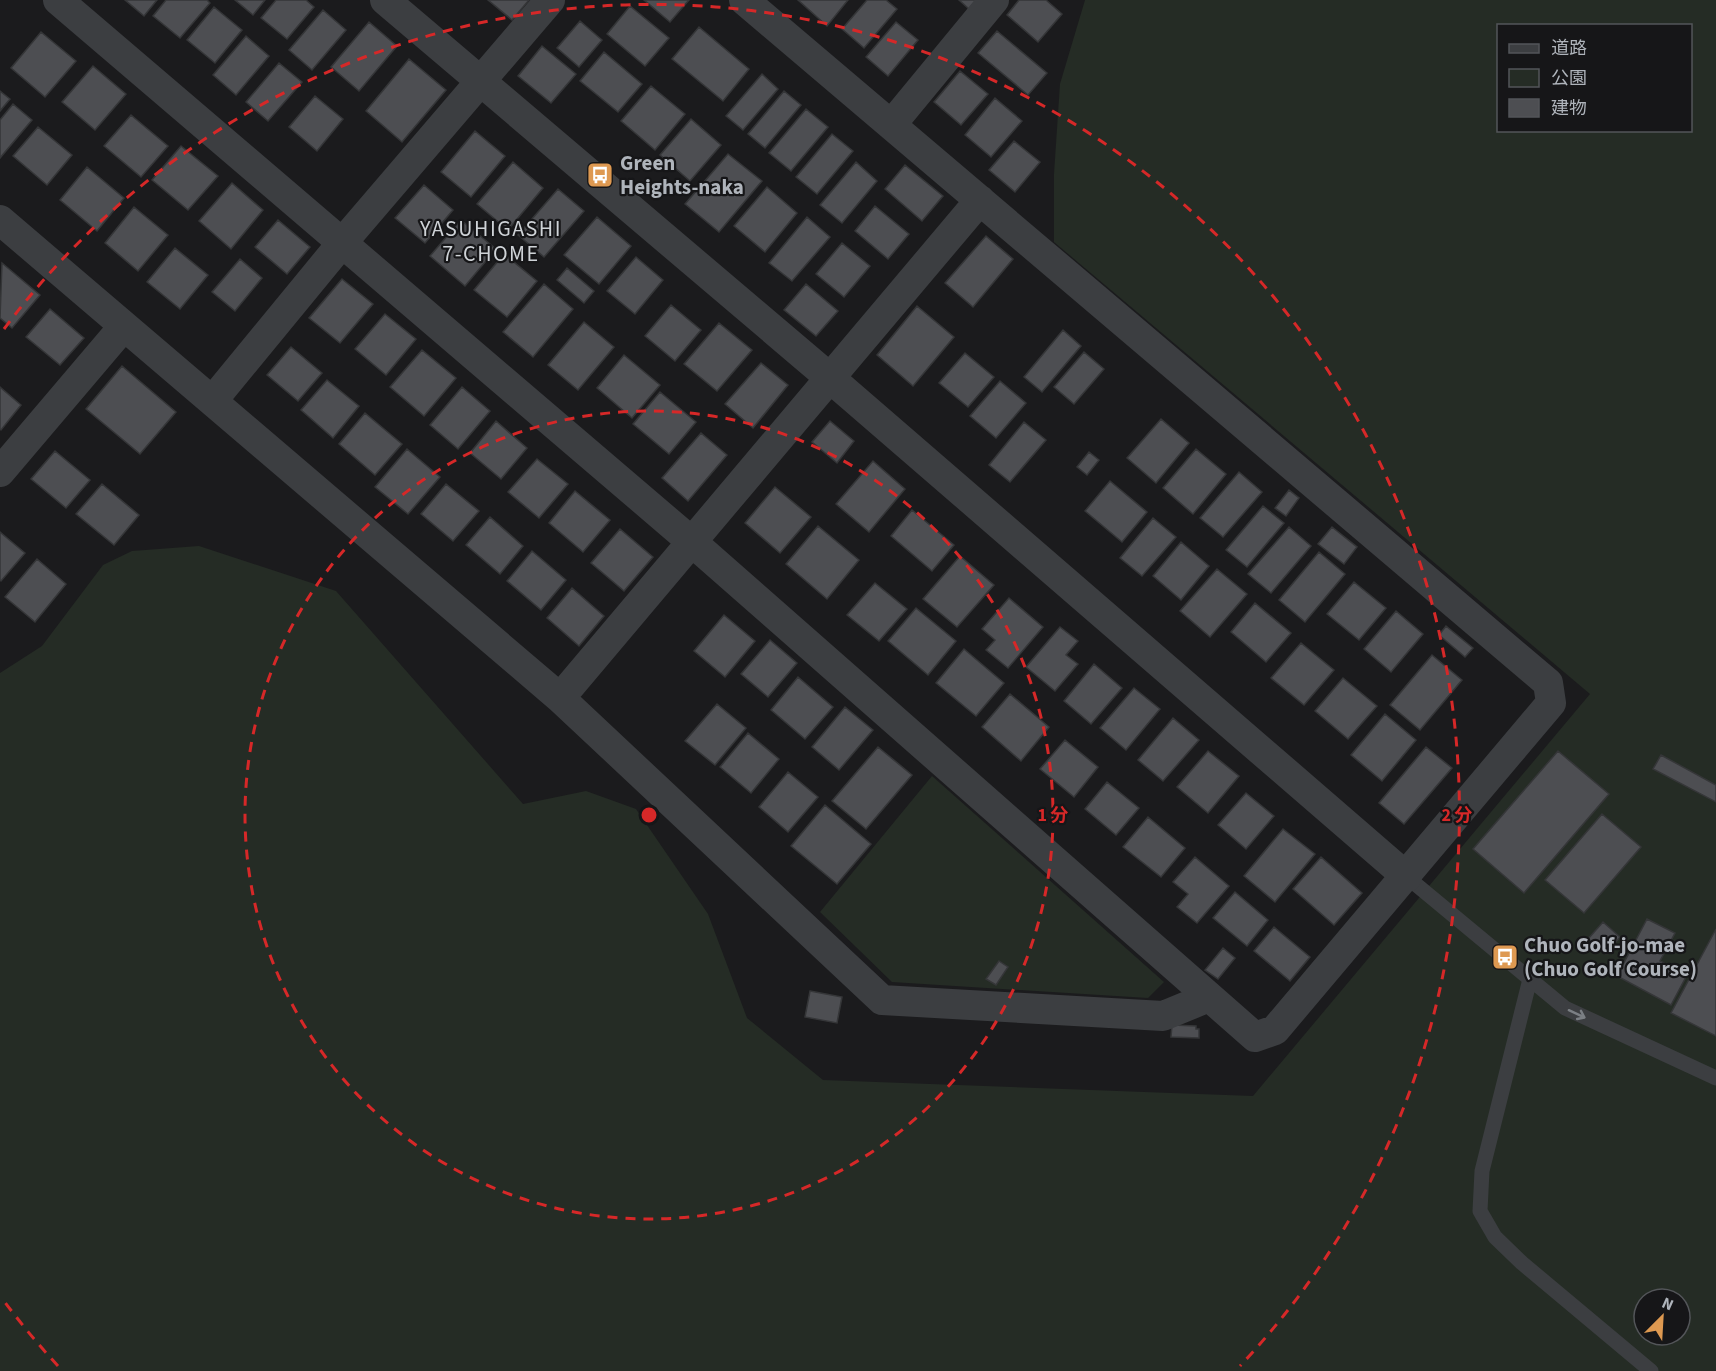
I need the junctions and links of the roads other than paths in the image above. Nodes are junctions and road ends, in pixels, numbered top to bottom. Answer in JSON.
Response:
{"nodes":[{"id":1,"x":58,"y":0,"type":"edge"},
{"id":2,"x":385,"y":0,"type":"edge"},
{"id":3,"x":550,"y":0,"type":"edge"},
{"id":4,"x":744,"y":0,"type":"edge"},
{"id":5,"x":994,"y":0,"type":"edge"},
{"id":6,"x":480,"y":82,"type":"junction"},
{"id":7,"x":891,"y":125,"type":"junction"},
{"id":8,"x":980,"y":200,"type":"junction"},
{"id":9,"x":0,"y":220,"type":"edge"},
{"id":10,"x":342,"y":243,"type":"junction"},
{"id":11,"x":124,"y":326,"type":"junction"},
{"id":12,"x":830,"y":378,"type":"junction"},
{"id":13,"x":213,"y":400,"type":"junction"},
{"id":14,"x":0,"y":472,"type":"edge"},
{"id":15,"x":692,"y":542,"type":"junction"},
{"id":16,"x":560,"y":698,"type":"junction"},
{"id":17,"x":1407,"y":877,"type":"junction"},
{"id":18,"x":1530,"y":979,"type":"junction"},
{"id":19,"x":1209,"y":997,"type":"junction"},
{"id":20,"x":1716,"y":1078,"type":"edge"},
{"id":21,"x":1651,"y":1371,"type":"edge"}],
"edges":[{"from":1,"to":10,"type":"street"},
{"from":2,"to":6,"type":"street"},
{"from":3,"to":6,"type":"street"},
{"from":4,"to":7,"type":"street"},
{"from":5,"to":7,"type":"street"},
{"from":6,"to":10,"type":"street"},
{"from":6,"to":12,"type":"street"},
{"from":7,"to":8,"type":"street"},
{"from":8,"to":12,"type":"street"},
{"from":8,"to":17,"type":"street"},
{"from":9,"to":11,"type":"street"},
{"from":10,"to":13,"type":"street"},
{"from":10,"to":15,"type":"street"},
{"from":11,"to":13,"type":"street"},
{"from":11,"to":14,"type":"street"},
{"from":12,"to":15,"type":"street"},
{"from":12,"to":17,"type":"street"},
{"from":13,"to":16,"type":"street"},
{"from":15,"to":16,"type":"street"},
{"from":15,"to":19,"type":"street"},
{"from":16,"to":19,"type":"street"},
{"from":17,"to":18,"type":"lane"},
{"from":17,"to":19,"type":"street"},
{"from":18,"to":20,"type":"lane","one_way":true},
{"from":18,"to":21,"type":"lane"}]}
